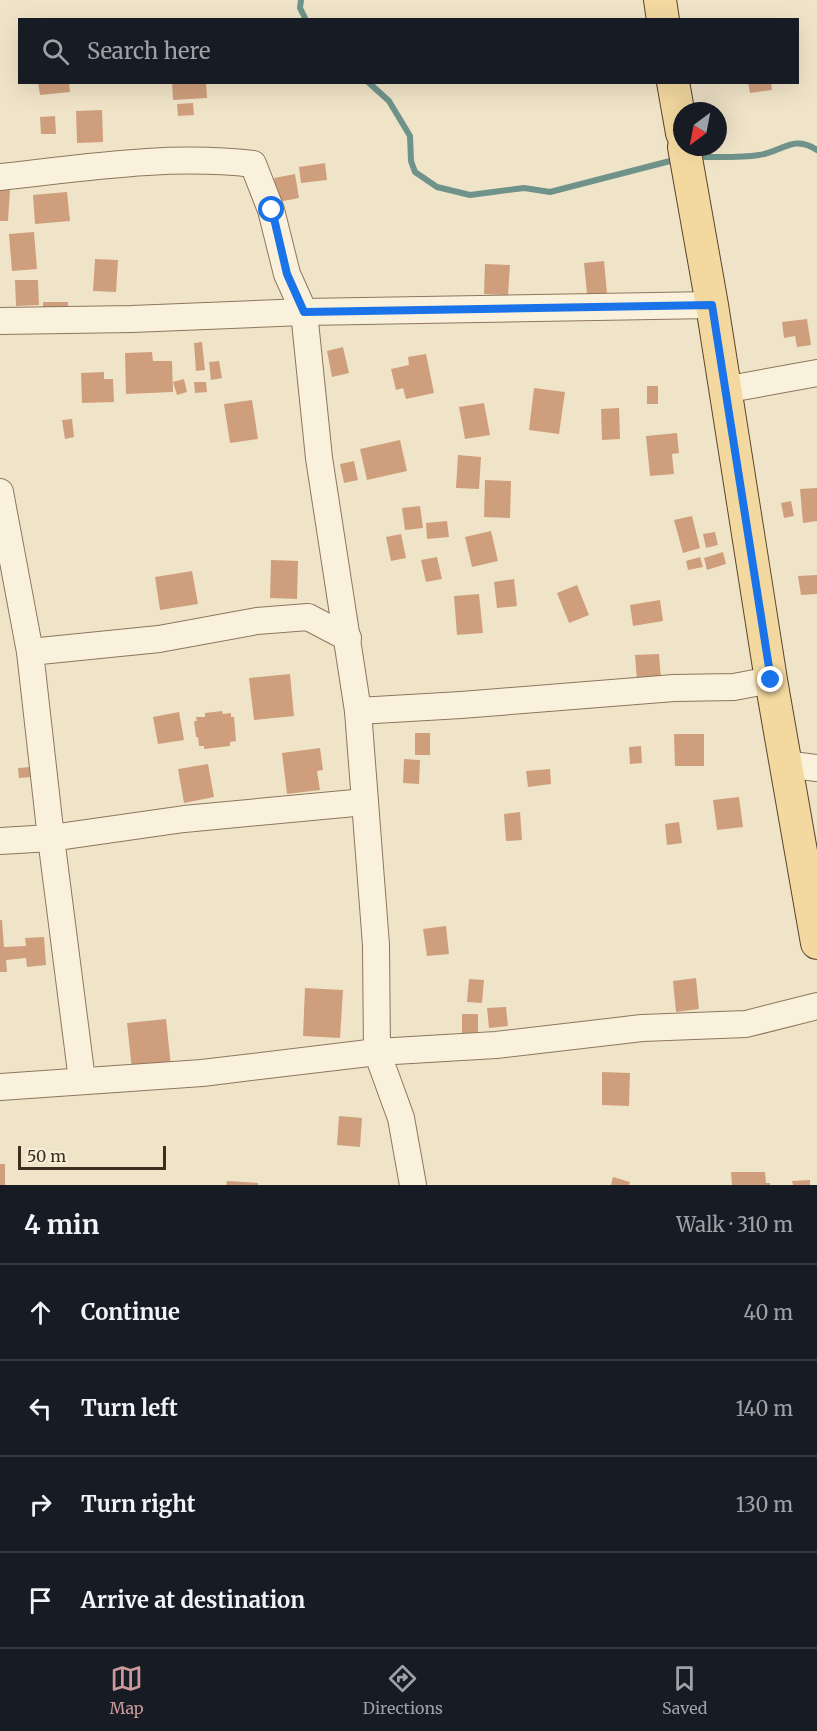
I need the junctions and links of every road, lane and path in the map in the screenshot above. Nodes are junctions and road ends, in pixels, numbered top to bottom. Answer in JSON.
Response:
{"nodes":[{"id":1,"x":660,"y":0,"type":"edge"},
{"id":2,"x":663,"y":18,"type":"edge"},
{"id":3,"x":673,"y":84,"type":"edge"},
{"id":4,"x":677,"y":102,"type":"edge"},
{"id":5,"x":686,"y":156,"type":"edge"},
{"id":6,"x":0,"y":177,"type":"edge"},
{"id":7,"x":712,"y":305,"type":"junction"},
{"id":8,"x":304,"y":312,"type":"junction"},
{"id":9,"x":0,"y":321,"type":"edge"},
{"id":10,"x":817,"y":373,"type":"edge"},
{"id":11,"x":724,"y":390,"type":"junction"},
{"id":12,"x":0,"y":492,"type":"edge"},
{"id":13,"x":348,"y":638,"type":"junction"},
{"id":14,"x":30,"y":652,"type":"junction"},
{"id":15,"x":771,"y":680,"type":"junction"},
{"id":16,"x":358,"y":711,"type":"junction"},
{"id":17,"x":785,"y":764,"type":"junction"},
{"id":18,"x":817,"y":768,"type":"edge"},
{"id":19,"x":365,"y":802,"type":"junction"},
{"id":20,"x":51,"y":838,"type":"junction"},
{"id":21,"x":0,"y":841,"type":"edge"},
{"id":22,"x":817,"y":943,"type":"edge"},
{"id":23,"x":817,"y":1006,"type":"edge"},
{"id":24,"x":377,"y":1052,"type":"junction"},
{"id":25,"x":82,"y":1080,"type":"junction"},
{"id":26,"x":0,"y":1087,"type":"edge"},
{"id":27,"x":413,"y":1185,"type":"edge"}],
"edges":[{"from":1,"to":2,"type":"main road"},
{"from":3,"to":4,"type":"main road"},
{"from":5,"to":7,"type":"main road"},
{"from":6,"to":8,"type":"street"},
{"from":7,"to":8,"type":"street"},
{"from":7,"to":11,"type":"main road"},
{"from":8,"to":9,"type":"street"},
{"from":8,"to":13,"type":"street"},
{"from":10,"to":11,"type":"street"},
{"from":11,"to":15,"type":"main road"},
{"from":12,"to":14,"type":"street"},
{"from":13,"to":14,"type":"street"},
{"from":13,"to":16,"type":"street"},
{"from":14,"to":20,"type":"street"},
{"from":15,"to":16,"type":"street"},
{"from":15,"to":17,"type":"main road"},
{"from":16,"to":19,"type":"street"},
{"from":17,"to":18,"type":"street"},
{"from":17,"to":22,"type":"main road"},
{"from":19,"to":20,"type":"street"},
{"from":19,"to":24,"type":"street"},
{"from":20,"to":21,"type":"street"},
{"from":20,"to":25,"type":"street"},
{"from":23,"to":24,"type":"street"},
{"from":24,"to":25,"type":"street"},
{"from":24,"to":27,"type":"street"},
{"from":25,"to":26,"type":"street"}]}
